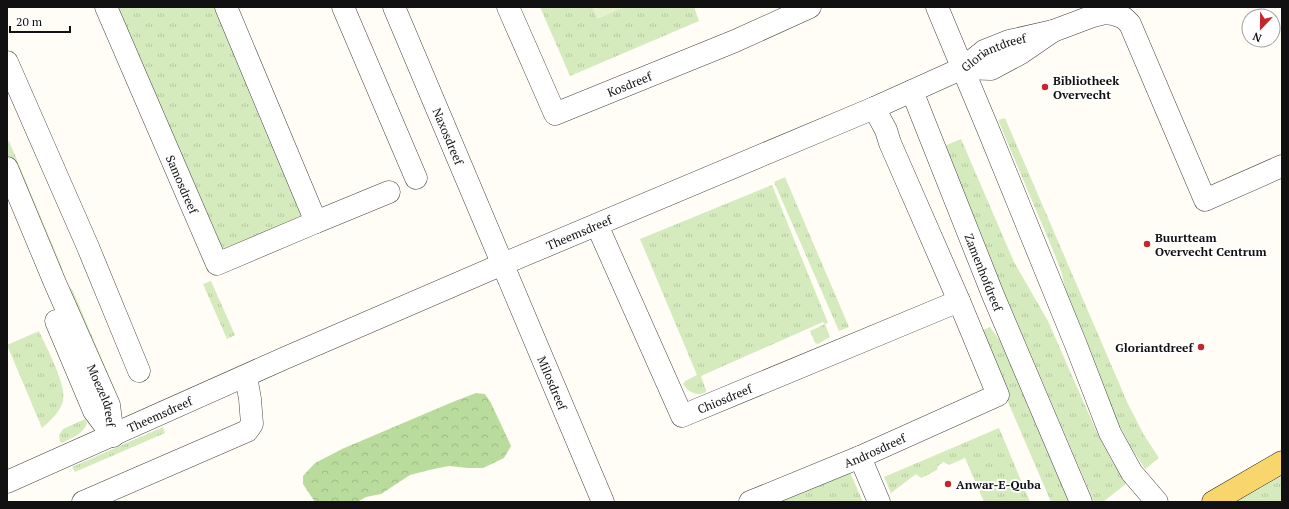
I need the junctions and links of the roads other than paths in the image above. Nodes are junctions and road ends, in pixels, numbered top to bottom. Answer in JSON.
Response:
{"nodes":[{"id":1,"x":106,"y":7,"type":"edge"},
{"id":2,"x":226,"y":7,"type":"edge"},
{"id":3,"x":343,"y":7,"type":"edge"},
{"id":4,"x":394,"y":7,"type":"edge"},
{"id":5,"x":508,"y":7,"type":"edge"},
{"id":6,"x":810,"y":7,"type":"edge"},
{"id":7,"x":937,"y":7,"type":"edge"},
{"id":8,"x":7,"y":62,"type":"edge"},
{"id":9,"x":963,"y":68,"type":"junction"},
{"id":10,"x":912,"y":91,"type":"junction"},
{"id":11,"x":874,"y":108,"type":"junction"},
{"id":12,"x":1282,"y":166,"type":"edge"},
{"id":13,"x":7,"y":168,"type":"edge"},
{"id":14,"x":416,"y":178,"type":"dead end"},
{"id":15,"x":389,"y":192,"type":"dead end"},
{"id":16,"x":7,"y":207,"type":"edge"},
{"id":17,"x":316,"y":222,"type":"junction"},
{"id":18,"x":597,"y":225,"type":"junction"},
{"id":19,"x":503,"y":264,"type":"junction"},
{"id":20,"x":959,"y":302,"type":"junction"},
{"id":21,"x":139,"y":371,"type":"dead end"},
{"id":22,"x":246,"y":376,"type":"junction"},
{"id":23,"x":113,"y":436,"type":"junction"},
{"id":24,"x":860,"y":457,"type":"junction"},
{"id":25,"x":1282,"y":462,"type":"edge"},
{"id":26,"x":7,"y":482,"type":"edge"},
{"id":27,"x":83,"y":502,"type":"edge"},
{"id":28,"x":603,"y":502,"type":"edge"},
{"id":29,"x":750,"y":502,"type":"edge"},
{"id":30,"x":879,"y":502,"type":"edge"},
{"id":31,"x":1081,"y":502,"type":"edge"},
{"id":32,"x":1157,"y":502,"type":"edge"},
{"id":33,"x":1213,"y":502,"type":"edge"}],
"edges":[{"from":1,"to":17,"type":"street","name":"Samosdreef"},
{"from":2,"to":17,"type":"street"},
{"from":3,"to":14,"type":"street"},
{"from":4,"to":19,"type":"street","name":"Naxosdreef"},
{"from":5,"to":6,"type":"street","name":"Kosdreef"},
{"from":7,"to":9,"type":"street"},
{"from":8,"to":21,"type":"street"},
{"from":9,"to":10,"type":"street"},
{"from":9,"to":12,"type":"street","name":"Gloriantdreef"},
{"from":9,"to":32,"type":"street"},
{"from":10,"to":11,"type":"street","name":"Theemsdreef"},
{"from":10,"to":31,"type":"street","name":"Zamenhofdreef"},
{"from":11,"to":18,"type":"street","name":"Theemsdreef"},
{"from":11,"to":20,"type":"street"},
{"from":13,"to":23,"type":"street","name":"Moezeldreef"},
{"from":15,"to":17,"type":"street","name":"Samosdreef"},
{"from":16,"to":23,"type":"street","name":"Moezeldreef"},
{"from":18,"to":19,"type":"street","name":"Theemsdreef"},
{"from":18,"to":20,"type":"street","name":"Chiosdreef"},
{"from":19,"to":22,"type":"street","name":"Theemsdreef"},
{"from":19,"to":28,"type":"street","name":"Milosdreef"},
{"from":20,"to":24,"type":"street","name":"Androsdreef"},
{"from":22,"to":23,"type":"street","name":"Theemsdreef"},
{"from":22,"to":27,"type":"street"},
{"from":23,"to":26,"type":"street","name":"Theemsdreef"},
{"from":24,"to":29,"type":"street","name":"Androsdreef"},
{"from":24,"to":30,"type":"street"},
{"from":25,"to":33,"type":"main road"}]}
